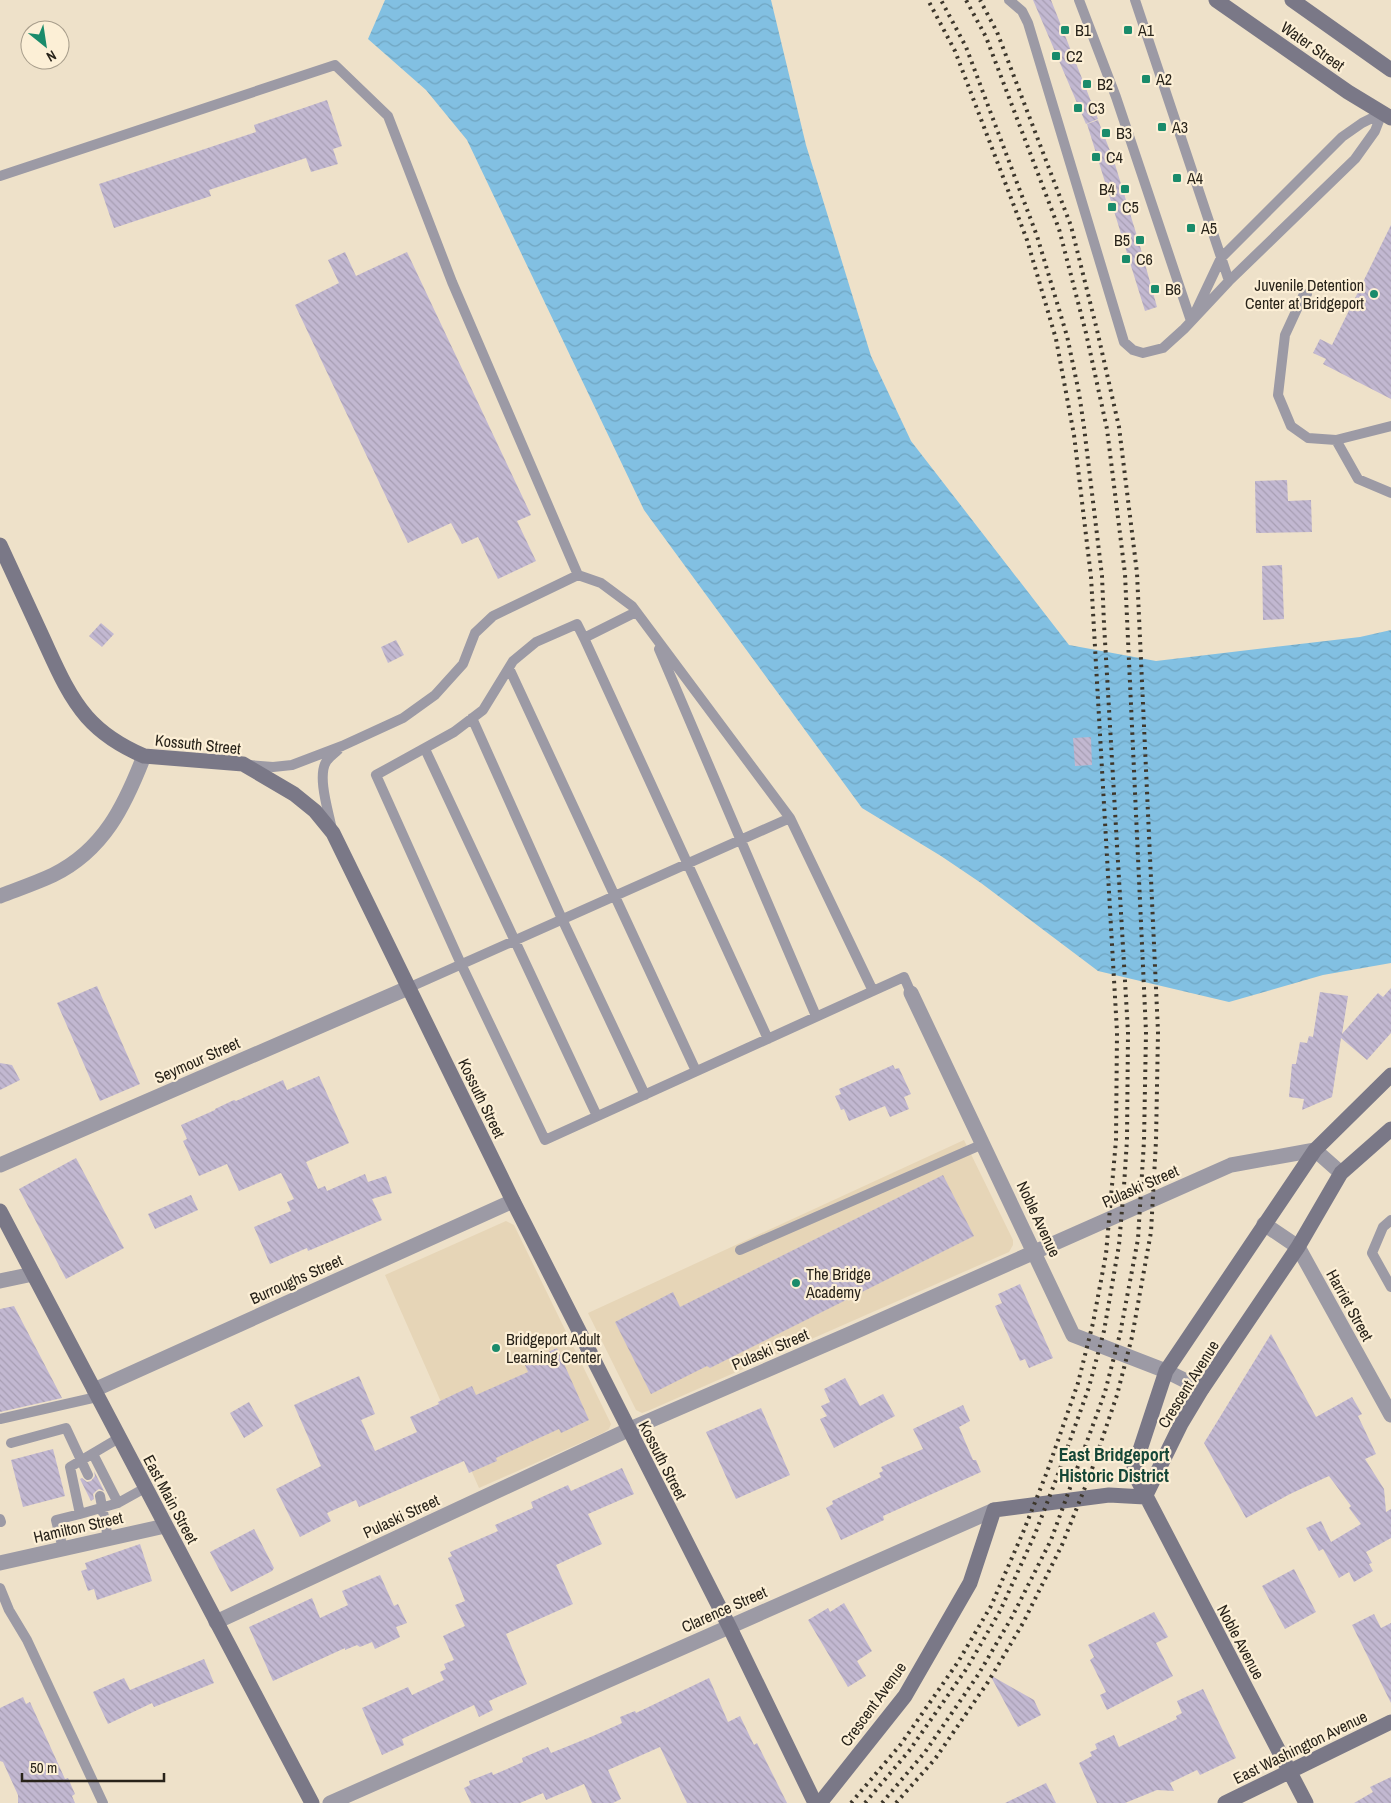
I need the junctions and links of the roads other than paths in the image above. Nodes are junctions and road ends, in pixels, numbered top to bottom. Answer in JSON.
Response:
{"nodes":[{"id":1,"x":1009,"y":0,"type":"edge"},
{"id":2,"x":1079,"y":0,"type":"edge"},
{"id":3,"x":1135,"y":0,"type":"edge"},
{"id":4,"x":1216,"y":0,"type":"edge"},
{"id":5,"x":1292,"y":0,"type":"edge"},
{"id":6,"x":1391,"y":70,"type":"edge"},
{"id":7,"x":1388,"y":112,"type":"edge"},
{"id":8,"x":0,"y":176,"type":"edge"},
{"id":9,"x":1222,"y":258,"type":"junction"},
{"id":10,"x":1230,"y":281,"type":"junction"},
{"id":11,"x":1307,"y":294,"type":"dead end"},
{"id":12,"x":1191,"y":321,"type":"junction"},
{"id":13,"x":1391,"y":426,"type":"edge"},
{"id":14,"x":1336,"y":440,"type":"junction"},
{"id":15,"x":1391,"y":493,"type":"edge"},
{"id":16,"x":0,"y":546,"type":"edge"},
{"id":17,"x":578,"y":575,"type":"junction"},
{"id":18,"x":636,"y":612,"type":"junction"},
{"id":19,"x":653,"y":634,"type":"junction"},
{"id":20,"x":584,"y":638,"type":"junction"},
{"id":21,"x":509,"y":668,"type":"junction"},
{"id":22,"x":472,"y":718,"type":"junction"},
{"id":23,"x":342,"y":746,"type":"junction"},
{"id":24,"x":425,"y":749,"type":"junction"},
{"id":25,"x":144,"y":756,"type":"junction"},
{"id":26,"x":243,"y":764,"type":"junction"},
{"id":27,"x":790,"y":818,"type":"junction"},
{"id":28,"x":333,"y":833,"type":"junction"},
{"id":29,"x":740,"y":840,"type":"junction"},
{"id":30,"x":688,"y":864,"type":"junction"},
{"id":31,"x":0,"y":896,"type":"edge"},
{"id":32,"x":615,"y":896,"type":"junction"},
{"id":33,"x":562,"y":920,"type":"junction"},
{"id":34,"x":514,"y":941,"type":"junction"},
{"id":35,"x":461,"y":964,"type":"junction"},
{"id":36,"x":408,"y":988,"type":"junction"},
{"id":37,"x":873,"y":991,"type":"junction"},
{"id":38,"x":911,"y":993,"type":"joint"},
{"id":39,"x":816,"y":1016,"type":"junction"},
{"id":40,"x":768,"y":1038,"type":"junction"},
{"id":41,"x":696,"y":1071,"type":"junction"},
{"id":42,"x":1391,"y":1075,"type":"edge"},
{"id":43,"x":645,"y":1094,"type":"junction"},
{"id":44,"x":597,"y":1116,"type":"junction"},
{"id":45,"x":1391,"y":1129,"type":"edge"},
{"id":46,"x":983,"y":1144,"type":"junction"},
{"id":47,"x":1315,"y":1150,"type":"junction"},
{"id":48,"x":0,"y":1165,"type":"edge"},
{"id":49,"x":1341,"y":1173,"type":"junction"},
{"id":50,"x":513,"y":1201,"type":"junction"},
{"id":51,"x":0,"y":1211,"type":"edge"},
{"id":52,"x":1391,"y":1220,"type":"edge"},
{"id":53,"x":1264,"y":1224,"type":"junction"},
{"id":54,"x":1298,"y":1247,"type":"junction"},
{"id":55,"x":740,"y":1250,"type":"dead end"},
{"id":56,"x":1035,"y":1252,"type":"junction"},
{"id":57,"x":33,"y":1274,"type":"junction"},
{"id":58,"x":0,"y":1281,"type":"edge"},
{"id":59,"x":1391,"y":1287,"type":"edge"},
{"id":60,"x":1166,"y":1370,"type":"junction"},
{"id":61,"x":1202,"y":1389,"type":"junction"},
{"id":62,"x":95,"y":1393,"type":"junction"},
{"id":63,"x":1391,"y":1415,"type":"edge"},
{"id":64,"x":0,"y":1419,"type":"edge"},
{"id":65,"x":628,"y":1430,"type":"junction"},
{"id":66,"x":119,"y":1438,"type":"junction"},
{"id":67,"x":11,"y":1443,"type":"dead end"},
{"id":68,"x":93,"y":1454,"type":"junction"},
{"id":69,"x":80,"y":1460,"type":"junction"},
{"id":70,"x":88,"y":1475,"type":"dead end"},
{"id":71,"x":145,"y":1488,"type":"junction"},
{"id":72,"x":100,"y":1496,"type":"dead end"},
{"id":73,"x":1145,"y":1497,"type":"junction"},
{"id":74,"x":118,"y":1503,"type":"junction"},
{"id":75,"x":101,"y":1508,"type":"junction"},
{"id":76,"x":994,"y":1510,"type":"junction"},
{"id":77,"x":80,"y":1514,"type":"junction"},
{"id":78,"x":164,"y":1526,"type":"junction"},
{"id":79,"x":108,"y":1538,"type":"junction"},
{"id":80,"x":63,"y":1548,"type":"junction"},
{"id":81,"x":0,"y":1563,"type":"edge"},
{"id":82,"x":0,"y":1588,"type":"edge"},
{"id":83,"x":216,"y":1622,"type":"junction"},
{"id":84,"x":729,"y":1626,"type":"junction"},
{"id":85,"x":1391,"y":1722,"type":"edge"},
{"id":86,"x":1290,"y":1771,"type":"junction"},
{"id":87,"x":103,"y":1803,"type":"edge"},
{"id":88,"x":312,"y":1803,"type":"edge"},
{"id":89,"x":330,"y":1803,"type":"edge"},
{"id":90,"x":815,"y":1803,"type":"edge"},
{"id":91,"x":820,"y":1803,"type":"edge"},
{"id":92,"x":1225,"y":1803,"type":"edge"},
{"id":93,"x":1306,"y":1803,"type":"edge"}],
"edges":[{"from":1,"to":12,"type":"lane"},
{"from":2,"to":12,"type":"lane"},
{"from":3,"to":9,"type":"lane"},
{"from":4,"to":7,"type":"main road","name":"Water Street"},
{"from":5,"to":6,"type":"main road","name":"Water Street"},
{"from":7,"to":9,"type":"lane"},
{"from":7,"to":10,"type":"lane"},
{"from":8,"to":17,"type":"lane"},
{"from":9,"to":10,"type":"lane"},
{"from":9,"to":12,"type":"lane"},
{"from":10,"to":12,"type":"lane"},
{"from":11,"to":14,"type":"lane"},
{"from":13,"to":14,"type":"lane"},
{"from":14,"to":15,"type":"lane"},
{"from":16,"to":25,"type":"main road","name":"Kossuth Street"},
{"from":17,"to":18,"type":"lane"},
{"from":17,"to":23,"type":"lane"},
{"from":18,"to":19,"type":"lane"},
{"from":18,"to":20,"type":"lane"},
{"from":19,"to":27,"type":"lane"},
{"from":19,"to":29,"type":"lane"},
{"from":20,"to":21,"type":"lane"},
{"from":20,"to":30,"type":"lane"},
{"from":21,"to":22,"type":"lane"},
{"from":21,"to":32,"type":"lane"},
{"from":22,"to":24,"type":"lane"},
{"from":22,"to":33,"type":"lane"},
{"from":23,"to":26,"type":"lane"},
{"from":23,"to":28,"type":"lane"},
{"from":24,"to":34,"type":"lane"},
{"from":24,"to":35,"type":"lane"},
{"from":25,"to":26,"type":"main road","name":"Kossuth Street"},
{"from":25,"to":31,"type":"street"},
{"from":26,"to":28,"type":"main road","name":"Kossuth Street"},
{"from":27,"to":29,"type":"lane"},
{"from":27,"to":37,"type":"lane"},
{"from":28,"to":36,"type":"main road","name":"Kossuth Street"},
{"from":29,"to":30,"type":"lane"},
{"from":29,"to":39,"type":"lane"},
{"from":30,"to":32,"type":"lane"},
{"from":30,"to":40,"type":"lane"},
{"from":32,"to":33,"type":"lane"},
{"from":32,"to":41,"type":"lane"},
{"from":33,"to":34,"type":"lane"},
{"from":33,"to":43,"type":"lane"},
{"from":34,"to":35,"type":"lane"},
{"from":34,"to":44,"type":"lane"},
{"from":35,"to":36,"type":"lane"},
{"from":35,"to":44,"type":"lane"},
{"from":36,"to":48,"type":"street","name":"Seymour Street"},
{"from":36,"to":50,"type":"main road","name":"Kossuth Street"},
{"from":37,"to":38,"type":"lane"},
{"from":37,"to":39,"type":"lane"},
{"from":38,"to":46,"type":"street","name":"Noble Avenue"},
{"from":39,"to":40,"type":"lane"},
{"from":40,"to":41,"type":"lane"},
{"from":41,"to":43,"type":"lane"},
{"from":42,"to":47,"type":"main road","name":"Crescent Avenue"},
{"from":43,"to":44,"type":"lane"},
{"from":45,"to":49,"type":"main road","name":"Crescent Avenue"},
{"from":46,"to":55,"type":"lane"},
{"from":46,"to":56,"type":"street","name":"Noble Avenue"},
{"from":47,"to":49,"type":"street"},
{"from":47,"to":53,"type":"main road","name":"Crescent Avenue"},
{"from":47,"to":56,"type":"street","name":"Pulaski Street"},
{"from":49,"to":54,"type":"main road","name":"Crescent Avenue"},
{"from":50,"to":62,"type":"street","name":"Burroughs Street"},
{"from":50,"to":65,"type":"main road","name":"Kossuth Street"},
{"from":51,"to":57,"type":"main road","name":"East Main Street"},
{"from":52,"to":59,"type":"lane"},
{"from":53,"to":54,"type":"street","name":"Harriet Street"},
{"from":53,"to":60,"type":"main road","name":"Crescent Avenue"},
{"from":54,"to":61,"type":"main road","name":"Crescent Avenue"},
{"from":54,"to":63,"type":"street","name":"Harriet Street"},
{"from":56,"to":60,"type":"street","name":"Noble Avenue"},
{"from":56,"to":65,"type":"street","name":"Pulaski Street"},
{"from":57,"to":58,"type":"street"},
{"from":57,"to":62,"type":"main road","name":"East Main Street"},
{"from":60,"to":61,"type":"street","name":"Noble Avenue"},
{"from":60,"to":73,"type":"main road","name":"Crescent Avenue"},
{"from":61,"to":73,"type":"main road","name":"Crescent Avenue"},
{"from":62,"to":64,"type":"lane"},
{"from":62,"to":66,"type":"main road","name":"East Main Street"},
{"from":65,"to":83,"type":"street","name":"Pulaski Street"},
{"from":65,"to":84,"type":"main road","name":"Kossuth Street"},
{"from":66,"to":68,"type":"lane"},
{"from":66,"to":71,"type":"main road","name":"East Main Street"},
{"from":67,"to":69,"type":"lane"},
{"from":68,"to":69,"type":"lane"},
{"from":68,"to":74,"type":"lane"},
{"from":69,"to":70,"type":"lane"},
{"from":69,"to":77,"type":"lane"},
{"from":71,"to":74,"type":"lane"},
{"from":71,"to":78,"type":"main road","name":"East Main Street"},
{"from":72,"to":75,"type":"lane"},
{"from":73,"to":76,"type":"main road","name":"Clarence Street"},
{"from":73,"to":86,"type":"main road","name":"Noble Avenue"},
{"from":74,"to":75,"type":"lane"},
{"from":75,"to":77,"type":"lane"},
{"from":75,"to":79,"type":"lane"},
{"from":76,"to":84,"type":"street","name":"Clarence Street"},
{"from":76,"to":91,"type":"main road","name":"Crescent Avenue"},
{"from":77,"to":80,"type":"lane"},
{"from":78,"to":79,"type":"street","name":"Hamilton Street"},
{"from":78,"to":83,"type":"main road","name":"East Main Street"},
{"from":79,"to":80,"type":"street","name":"Hamilton Street"},
{"from":80,"to":81,"type":"street","name":"Hamilton Street"},
{"from":82,"to":87,"type":"lane"},
{"from":83,"to":88,"type":"main road","name":"East Main Street"},
{"from":84,"to":89,"type":"street","name":"Clarence Street"},
{"from":84,"to":90,"type":"main road","name":"Kossuth Street"},
{"from":85,"to":86,"type":"main road","name":"East Washington Avenue"},
{"from":86,"to":92,"type":"main road","name":"East Washington Avenue"},
{"from":86,"to":93,"type":"main road","name":"Noble Avenue"}]}
